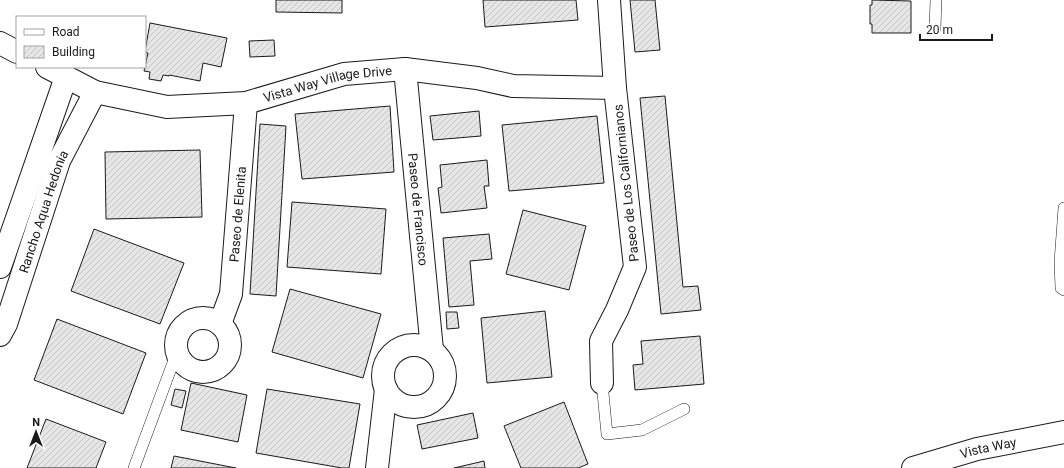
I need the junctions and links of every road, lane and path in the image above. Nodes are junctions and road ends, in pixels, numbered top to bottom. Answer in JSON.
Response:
{"nodes":[{"id":1,"x":609,"y":0,"type":"edge"},
{"id":2,"x":936,"y":0,"type":"edge"},
{"id":3,"x":935,"y":28,"type":"dead end"},
{"id":4,"x":0,"y":43,"type":"edge"},
{"id":5,"x":16,"y":51,"type":"edge"},
{"id":6,"x":49,"y":68,"type":"edge"},
{"id":7,"x":405,"y":69,"type":"junction"},
{"id":8,"x":66,"y":77,"type":"junction"},
{"id":9,"x":615,"y":88,"type":"junction"},
{"id":10,"x":95,"y":92,"type":"junction"},
{"id":11,"x":246,"y":103,"type":"junction"},
{"id":12,"x":1064,"y":208,"type":"edge"},
{"id":13,"x":0,"y":267,"type":"edge"},
{"id":14,"x":1064,"y":290,"type":"edge"},
{"id":15,"x":220,"y":324,"type":"junction"},
{"id":16,"x":0,"y":335,"type":"edge"},
{"id":17,"x":432,"y":350,"type":"junction"},
{"id":18,"x":177,"y":352,"type":"junction"},
{"id":19,"x":602,"y":383,"type":"joint"},
{"id":20,"x":386,"y":389,"type":"junction"},
{"id":21,"x":684,"y":409,"type":"dead end"},
{"id":22,"x":1064,"y":432,"type":"edge"},
{"id":23,"x":134,"y":468,"type":"edge"},
{"id":24,"x":377,"y":468,"type":"edge"},
{"id":25,"x":914,"y":468,"type":"edge"}],
"edges":[{"from":1,"to":9,"type":"street","name":"Paseo de Los Californianos"},
{"from":2,"to":3,"type":"lane"},
{"from":4,"to":5,"type":"street"},
{"from":6,"to":8,"type":"street","name":"Vista Way Village Drive"},
{"from":7,"to":9,"type":"street","name":"Vista Way Village Drive"},
{"from":7,"to":11,"type":"street","name":"Vista Way Village Drive"},
{"from":7,"to":17,"type":"street","name":"Paseo de Francisco"},
{"from":8,"to":10,"type":"street","name":"Vista Way Village Drive"},
{"from":8,"to":13,"type":"street","name":"Rancho Aqua Hedonia"},
{"from":9,"to":19,"type":"street","name":"Paseo de Los Californianos"},
{"from":10,"to":11,"type":"street","name":"Vista Way Village Drive"},
{"from":10,"to":16,"type":"street","name":"Rancho Aqua Hedonia"},
{"from":11,"to":15,"type":"street","name":"Paseo de Elenita"},
{"from":12,"to":14,"type":"lane"},
{"from":15,"to":18,"type":"street"},
{"from":15,"to":18,"type":"street"},
{"from":17,"to":20,"type":"street"},
{"from":17,"to":20,"type":"street"},
{"from":18,"to":23,"type":"lane"},
{"from":19,"to":21,"type":"lane"},
{"from":20,"to":24,"type":"street"},
{"from":22,"to":25,"type":"street","name":"Vista Way"}]}
